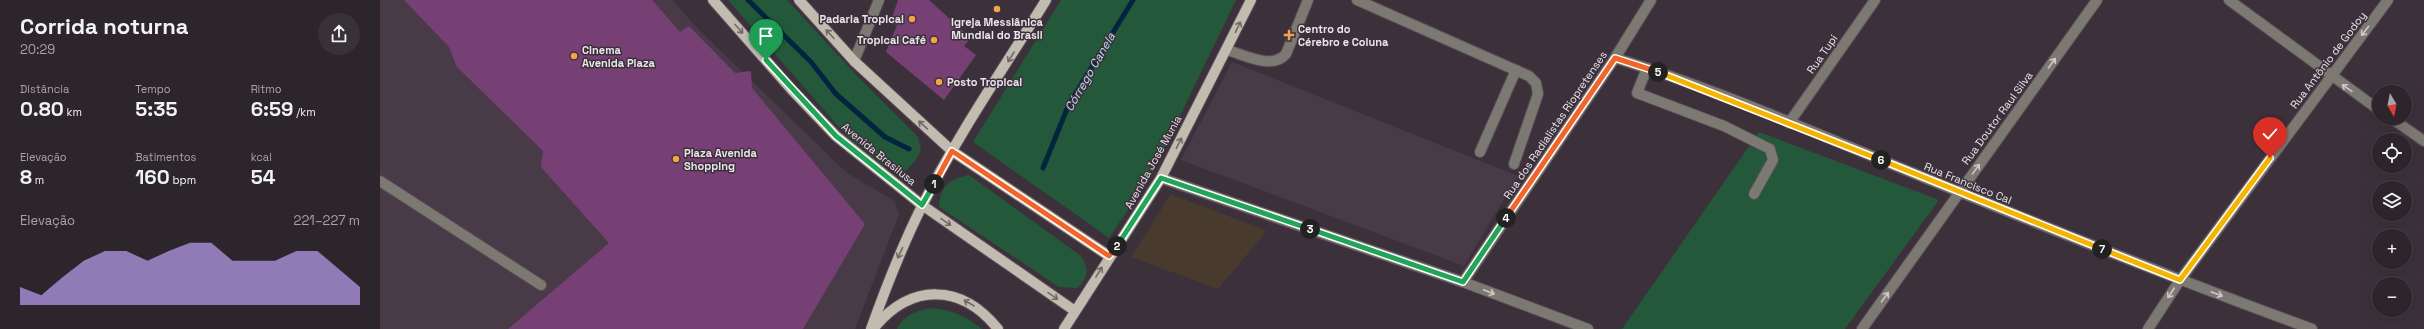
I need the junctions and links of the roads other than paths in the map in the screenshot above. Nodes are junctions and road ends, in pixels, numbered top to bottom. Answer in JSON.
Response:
{"nodes":[{"id":1,"x":713,"y":0,"type":"edge"},
{"id":2,"x":799,"y":0,"type":"edge"},
{"id":3,"x":879,"y":0,"type":"edge"},
{"id":4,"x":1046,"y":0,"type":"edge"},
{"id":5,"x":1252,"y":0,"type":"edge"},
{"id":6,"x":1308,"y":0,"type":"edge"},
{"id":7,"x":1357,"y":0,"type":"edge"},
{"id":8,"x":1651,"y":0,"type":"edge"},
{"id":9,"x":1875,"y":0,"type":"edge"},
{"id":10,"x":2097,"y":0,"type":"edge"},
{"id":11,"x":2229,"y":0,"type":"edge"},
{"id":12,"x":2388,"y":0,"type":"edge"},
{"id":13,"x":1227,"y":50,"type":"junction"},
{"id":14,"x":1615,"y":58,"type":"junction"},
{"id":15,"x":854,"y":61,"type":"junction"},
{"id":16,"x":1647,"y":68,"type":"junction"},
{"id":17,"x":1516,"y":70,"type":"junction"},
{"id":18,"x":2330,"y":76,"type":"junction"},
{"id":19,"x":2372,"y":105,"type":"edge"},
{"id":20,"x":1789,"y":123,"type":"junction"},
{"id":21,"x":2400,"y":125,"type":"edge"},
{"id":22,"x":2424,"y":141,"type":"edge"},
{"id":23,"x":952,"y":151,"type":"junction"},
{"id":24,"x":1480,"y":152,"type":"dead end"},
{"id":25,"x":1514,"y":164,"type":"dead end"},
{"id":26,"x":1161,"y":178,"type":"junction"},
{"id":27,"x":380,"y":181,"type":"edge"},
{"id":28,"x":1960,"y":192,"type":"junction"},
{"id":29,"x":1754,"y":194,"type":"dead end"},
{"id":30,"x":922,"y":205,"type":"junction"},
{"id":31,"x":1109,"y":256,"type":"junction"},
{"id":32,"x":2180,"y":280,"type":"junction"},
{"id":33,"x":1463,"y":282,"type":"junction"},
{"id":34,"x":541,"y":285,"type":"dead end"},
{"id":35,"x":1075,"y":311,"type":"junction"},
{"id":36,"x":872,"y":329,"type":"edge"},
{"id":37,"x":998,"y":329,"type":"edge"},
{"id":38,"x":1064,"y":329,"type":"edge"},
{"id":39,"x":1588,"y":329,"type":"edge"},
{"id":40,"x":1862,"y":329,"type":"edge"},
{"id":41,"x":2148,"y":329,"type":"edge"},
{"id":42,"x":2312,"y":329,"type":"edge"}],
"edges":[{"from":1,"to":30,"type":"main road","name":"Avenida Brasilusa","one_way":true},
{"from":15,"to":2,"type":"main road","one_way":true},
{"from":3,"to":15,"type":"street"},
{"from":4,"to":23,"type":"main road","one_way":true},
{"from":13,"to":5,"type":"main road","name":"Avenida José Munia","one_way":true},
{"from":6,"to":13,"type":"street"},
{"from":7,"to":17,"type":"street"},
{"from":8,"to":14,"type":"street","name":"Rua dos Radialistas Riopretenses"},
{"from":9,"to":20,"type":"street","name":"Rua Tupi"},
{"from":28,"to":10,"type":"street","name":"Rua Doutor Raul Silva","one_way":true},
{"from":11,"to":18,"type":"street"},
{"from":12,"to":18,"type":"street","name":"Rua Antônio de Godoy","one_way":true},
{"from":26,"to":13,"type":"main road","name":"Avenida José Munia","one_way":true},
{"from":14,"to":16,"type":"street","name":"Rua Francisco Cal"},
{"from":14,"to":33,"type":"street","name":"Rua dos Radialistas Riopretenses"},
{"from":23,"to":15,"type":"main road","one_way":true},
{"from":16,"to":20,"type":"street","name":"Rua Francisco Cal"},
{"from":16,"to":29,"type":"street"},
{"from":17,"to":24,"type":"street"},
{"from":17,"to":25,"type":"street"},
{"from":19,"to":18,"type":"street","one_way":true},
{"from":18,"to":32,"type":"street","name":"Rua Antônio de Godoy"},
{"from":20,"to":28,"type":"street","name":"Rua Francisco Cal"},
{"from":21,"to":22,"type":"street"},
{"from":23,"to":30,"type":"main road"},
{"from":23,"to":31,"type":"main road"},
{"from":26,"to":31,"type":"main road","name":"Avenida José Munia"},
{"from":26,"to":33,"type":"street"},
{"from":27,"to":34,"type":"street"},
{"from":28,"to":32,"type":"street","name":"Rua Francisco Cal"},
{"from":40,"to":28,"type":"street","name":"Rua Doutor Raul Silva","one_way":true},
{"from":30,"to":35,"type":"main road","name":"Avenida Brasilusa","one_way":true},
{"from":30,"to":36,"type":"main road","one_way":true},
{"from":35,"to":31,"type":"main road","name":"Avenida José Munia","one_way":true},
{"from":32,"to":41,"type":"street","name":"Rua Antônio de Godoy","one_way":true},
{"from":32,"to":42,"type":"street","name":"Rua Francisco Cal","one_way":true},
{"from":33,"to":39,"type":"street","one_way":true},
{"from":35,"to":38,"type":"main road","name":"Avenida José Munia"},
{"from":37,"to":36,"type":"main road","one_way":true}]}
